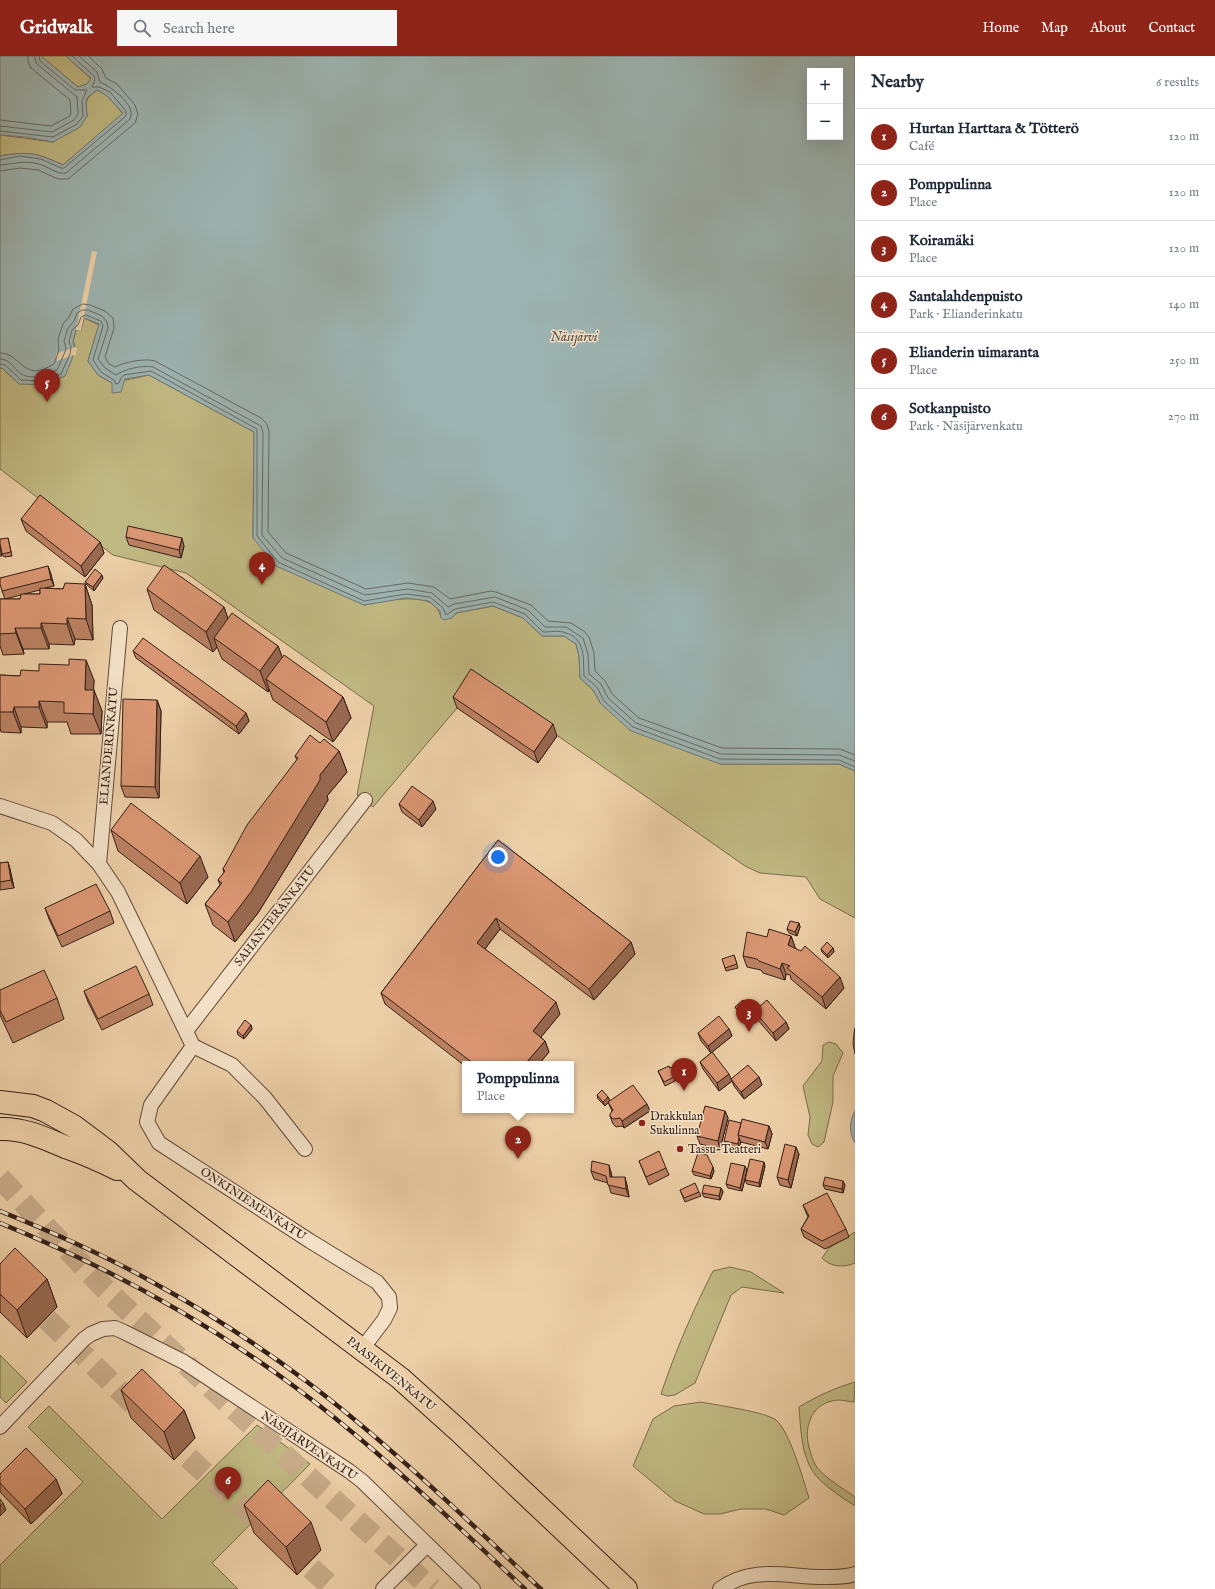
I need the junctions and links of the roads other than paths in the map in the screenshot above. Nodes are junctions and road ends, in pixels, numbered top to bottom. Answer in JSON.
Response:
{"nodes":[{"id":1,"x":120,"y":628,"type":"dead end"},
{"id":2,"x":364,"y":800,"type":"dead end"},
{"id":3,"x":0,"y":806,"type":"edge"},
{"id":4,"x":99,"y":864,"type":"junction"},
{"id":5,"x":186,"y":1031,"type":"junction"},
{"id":6,"x":193,"y":1046,"type":"junction"},
{"id":7,"x":0,"y":1102,"type":"edge"},
{"id":8,"x":0,"y":1129,"type":"edge"},
{"id":9,"x":305,"y":1149,"type":"dead end"},
{"id":10,"x":137,"y":1180,"type":"junction"},
{"id":11,"x":362,"y":1349,"type":"junction"},
{"id":12,"x":0,"y":1427,"type":"edge"},
{"id":13,"x":427,"y":1545,"type":"junction"},
{"id":14,"x":855,"y":1574,"type":"edge"},
{"id":15,"x":383,"y":1589,"type":"edge"},
{"id":16,"x":473,"y":1589,"type":"edge"},
{"id":17,"x":626,"y":1589,"type":"edge"},
{"id":18,"x":720,"y":1589,"type":"edge"}],
"edges":[{"from":1,"to":4,"type":"street","name":"ELIANDERINKATU"},
{"from":2,"to":5,"type":"street","name":"SAHANTERÄNKATU"},
{"from":3,"to":4,"type":"street"},
{"from":4,"to":5,"type":"street"},
{"from":5,"to":6,"type":"street"},
{"from":6,"to":9,"type":"street"},
{"from":6,"to":11,"type":"street","name":"ONKINIEMENKATU"},
{"from":7,"to":10,"type":"main road","name":"PAASIKIVENKATU"},
{"from":8,"to":10,"type":"main road","name":"PAASIKIVENKATU"},
{"from":10,"to":11,"type":"main road","name":"PAASIKIVENKATU"},
{"from":11,"to":17,"type":"main road","name":"PAASIKIVENKATU"},
{"from":12,"to":13,"type":"street","name":"NÄSIJÄRVENKATU"},
{"from":13,"to":15,"type":"street"},
{"from":13,"to":16,"type":"street","name":"NÄSIJÄRVENKATU"},
{"from":14,"to":18,"type":"street"}]}
